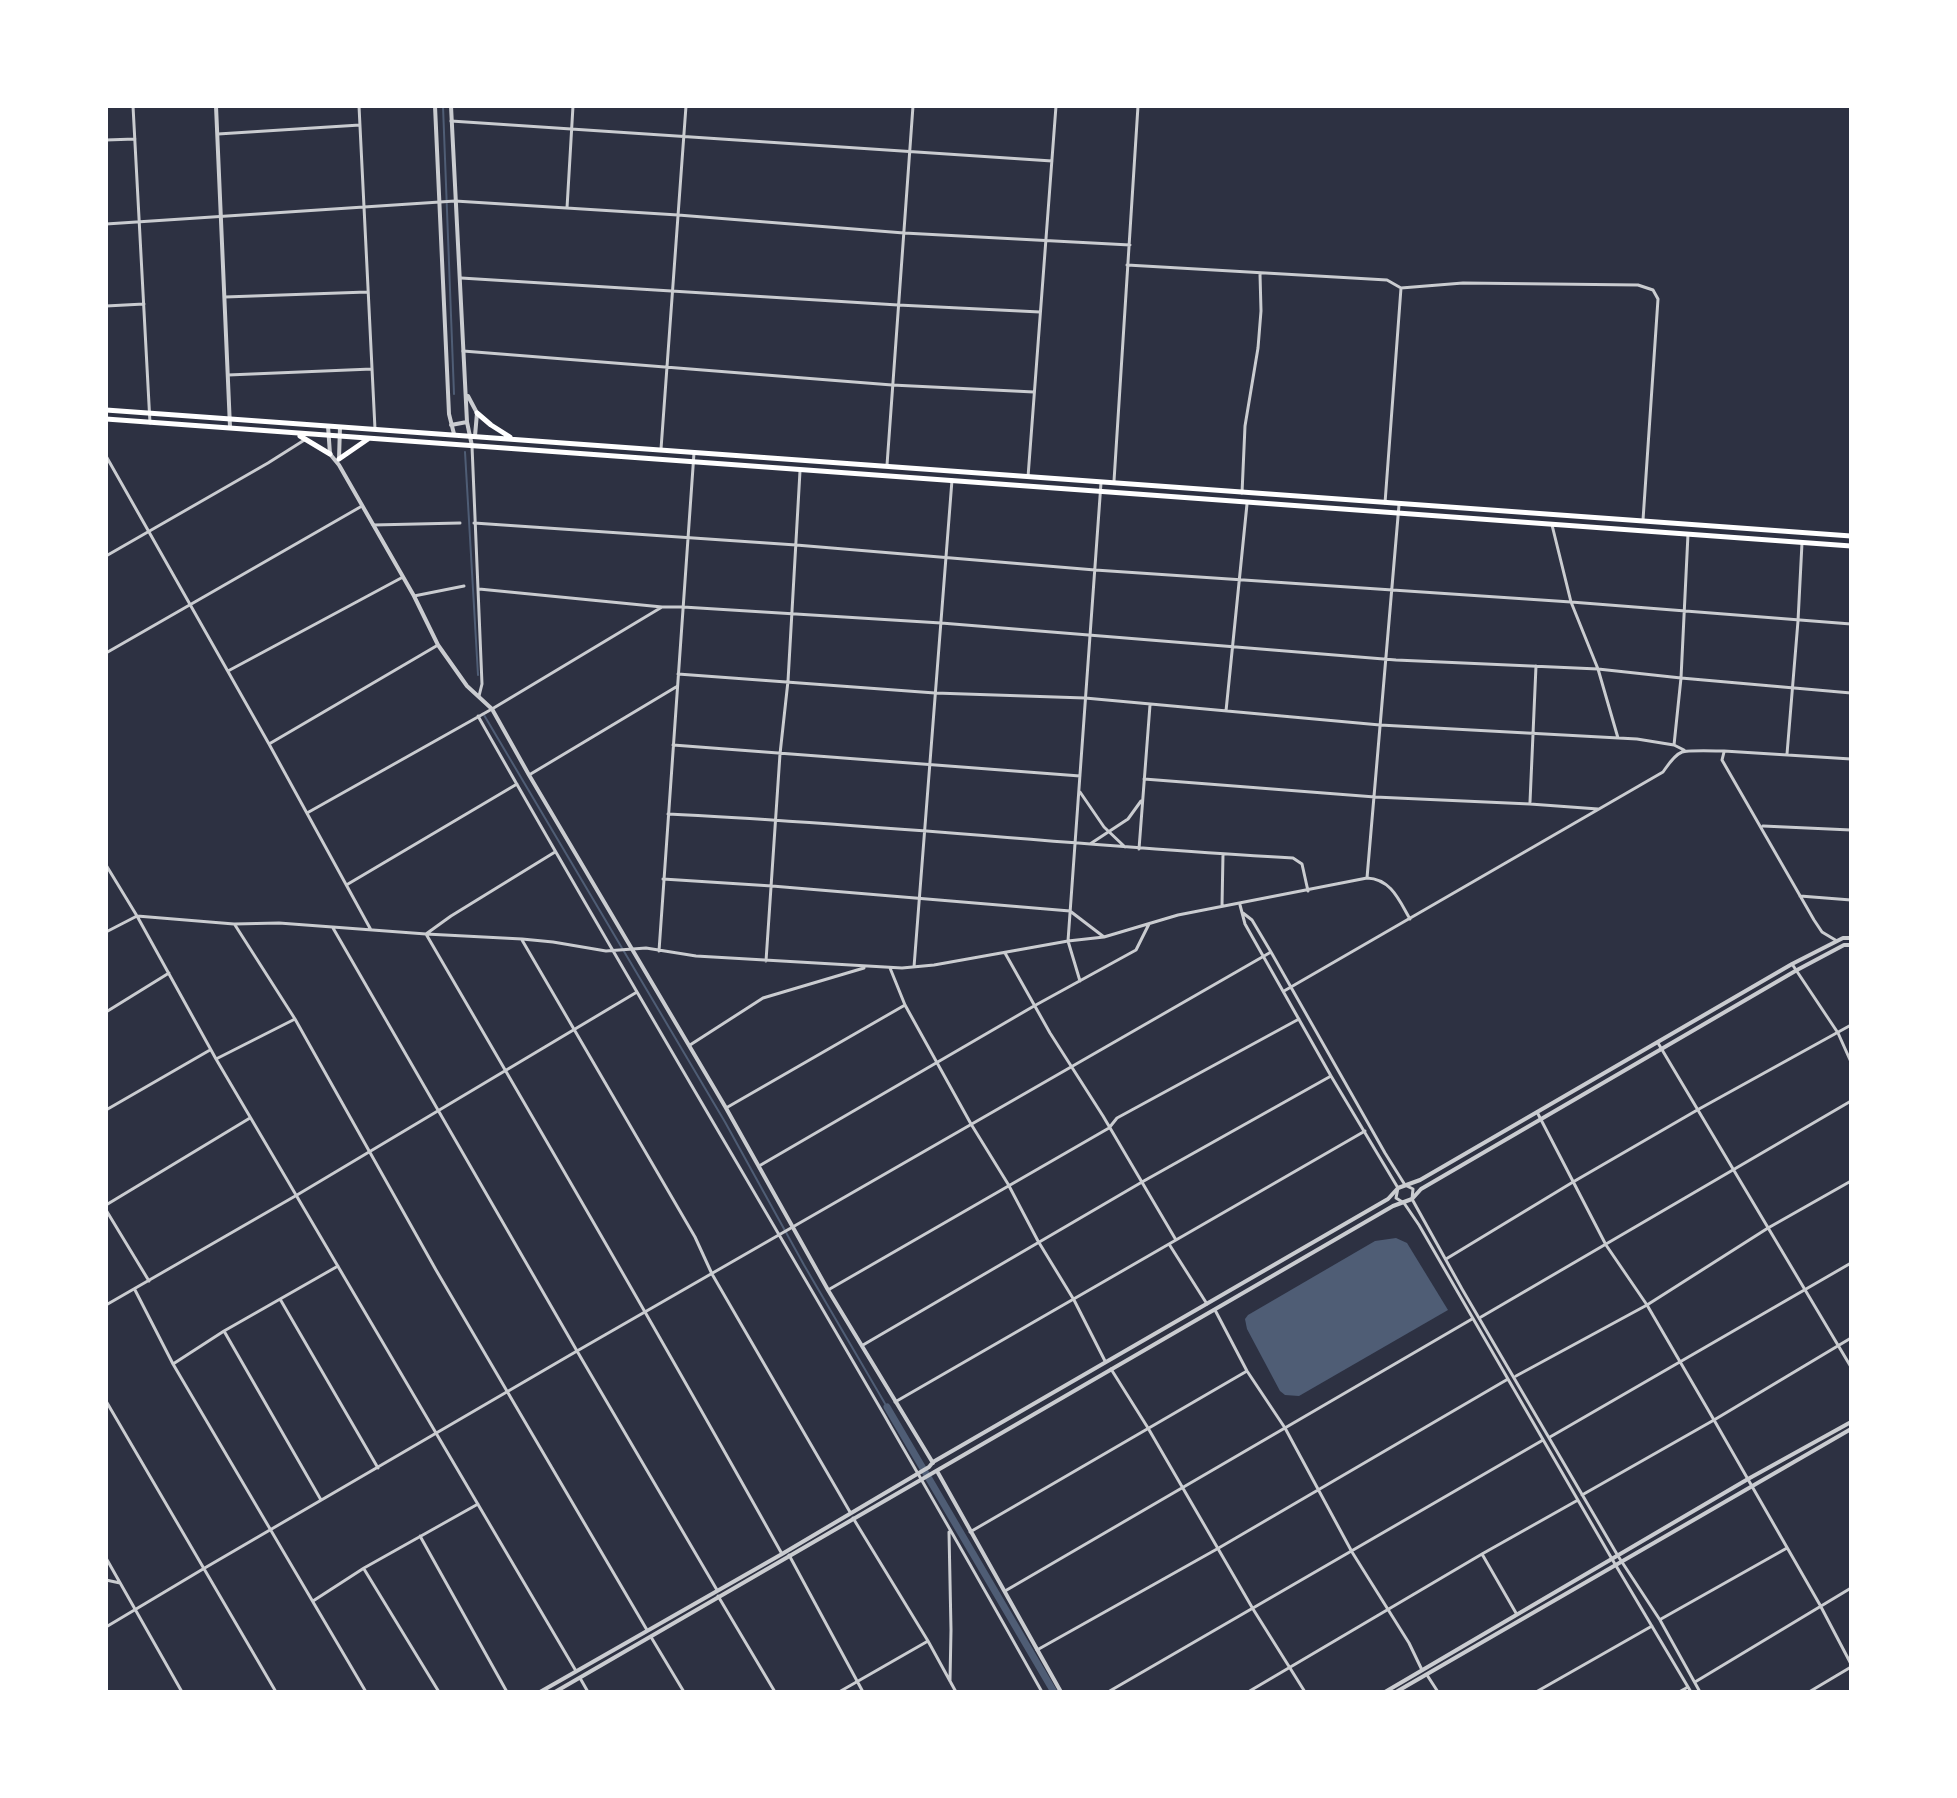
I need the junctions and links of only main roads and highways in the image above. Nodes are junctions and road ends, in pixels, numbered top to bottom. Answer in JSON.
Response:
{"nodes":[{"id":1,"x":106,"y":410,"type":"edge"},
{"id":2,"x":477,"y":413,"type":"road end"},
{"id":3,"x":106,"y":419,"type":"edge"},
{"id":4,"x":295,"y":433,"type":"junction"},
{"id":5,"x":368,"y":439,"type":"junction"},
{"id":6,"x":515,"y":440,"type":"junction"},
{"id":7,"x":330,"y":454,"type":"road end"},
{"id":8,"x":339,"y":462,"type":"road end"},
{"id":9,"x":1851,"y":536,"type":"edge"},
{"id":10,"x":1851,"y":546,"type":"edge"}],
"edges":[{"from":1,"to":6,"type":"main road"},
{"from":2,"to":6,"type":"main road"},
{"from":3,"to":4,"type":"main road"},
{"from":4,"to":5,"type":"main road"},
{"from":4,"to":7,"type":"main road"},
{"from":5,"to":8,"type":"main road"},
{"from":5,"to":10,"type":"main road"},
{"from":6,"to":9,"type":"main road"}]}
